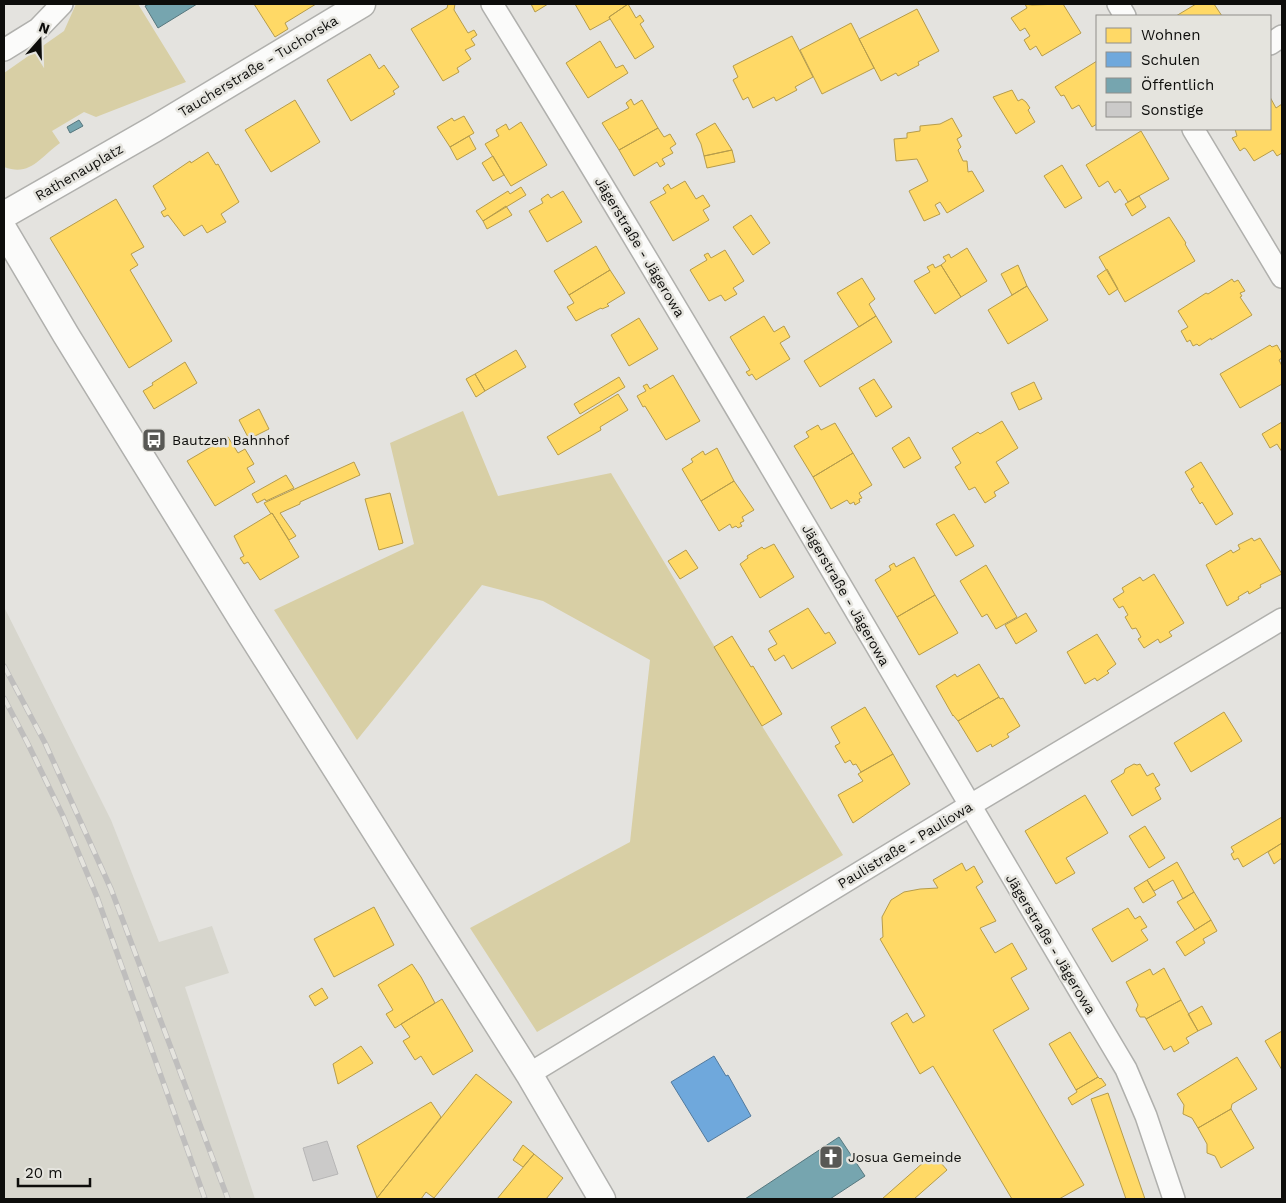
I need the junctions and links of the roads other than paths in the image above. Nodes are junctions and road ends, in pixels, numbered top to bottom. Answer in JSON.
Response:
{"nodes":[{"id":1,"x":62,"y":4,"type":"edge"},
{"id":2,"x":362,"y":4,"type":"edge"},
{"id":3,"x":492,"y":4,"type":"edge"},
{"id":4,"x":1118,"y":4,"type":"edge"},
{"id":5,"x":1124,"y":15,"type":"edge"},
{"id":6,"x":1282,"y":36,"type":"edge"},
{"id":7,"x":1271,"y":43,"type":"edge"},
{"id":8,"x":4,"y":50,"type":"edge"},
{"id":9,"x":154,"y":129,"type":"joint"},
{"id":10,"x":1194,"y":130,"type":"edge"},
{"id":11,"x":4,"y":215,"type":"edge"},
{"id":12,"x":4,"y":230,"type":"edge"},
{"id":13,"x":1282,"y":277,"type":"edge"},
{"id":14,"x":1282,"y":619,"type":"edge"},
{"id":15,"x":969,"y":806,"type":"junction"},
{"id":16,"x":529,"y":1074,"type":"junction"},
{"id":17,"x":602,"y":1199,"type":"edge"},
{"id":18,"x":1174,"y":1199,"type":"edge"}],
"edges":[{"from":1,"to":8,"type":"street"},
{"from":2,"to":9,"type":"street","name":"Taucherstraße - Tuchorska"},
{"from":3,"to":15,"type":"street","name":"Jägerstraße - Jägerowa"},
{"from":4,"to":5,"type":"street"},
{"from":6,"to":7,"type":"street"},
{"from":9,"to":11,"type":"street","name":"Rathenauplatz"},
{"from":10,"to":13,"type":"street"},
{"from":12,"to":16,"type":"street"},
{"from":14,"to":15,"type":"street","name":"Paulistraße - Pauliowa"},
{"from":15,"to":16,"type":"street","name":"Paulistraße - Pauliowa"},
{"from":15,"to":18,"type":"street","name":"Jägerstraße - Jägerowa"},
{"from":16,"to":17,"type":"street"}]}
